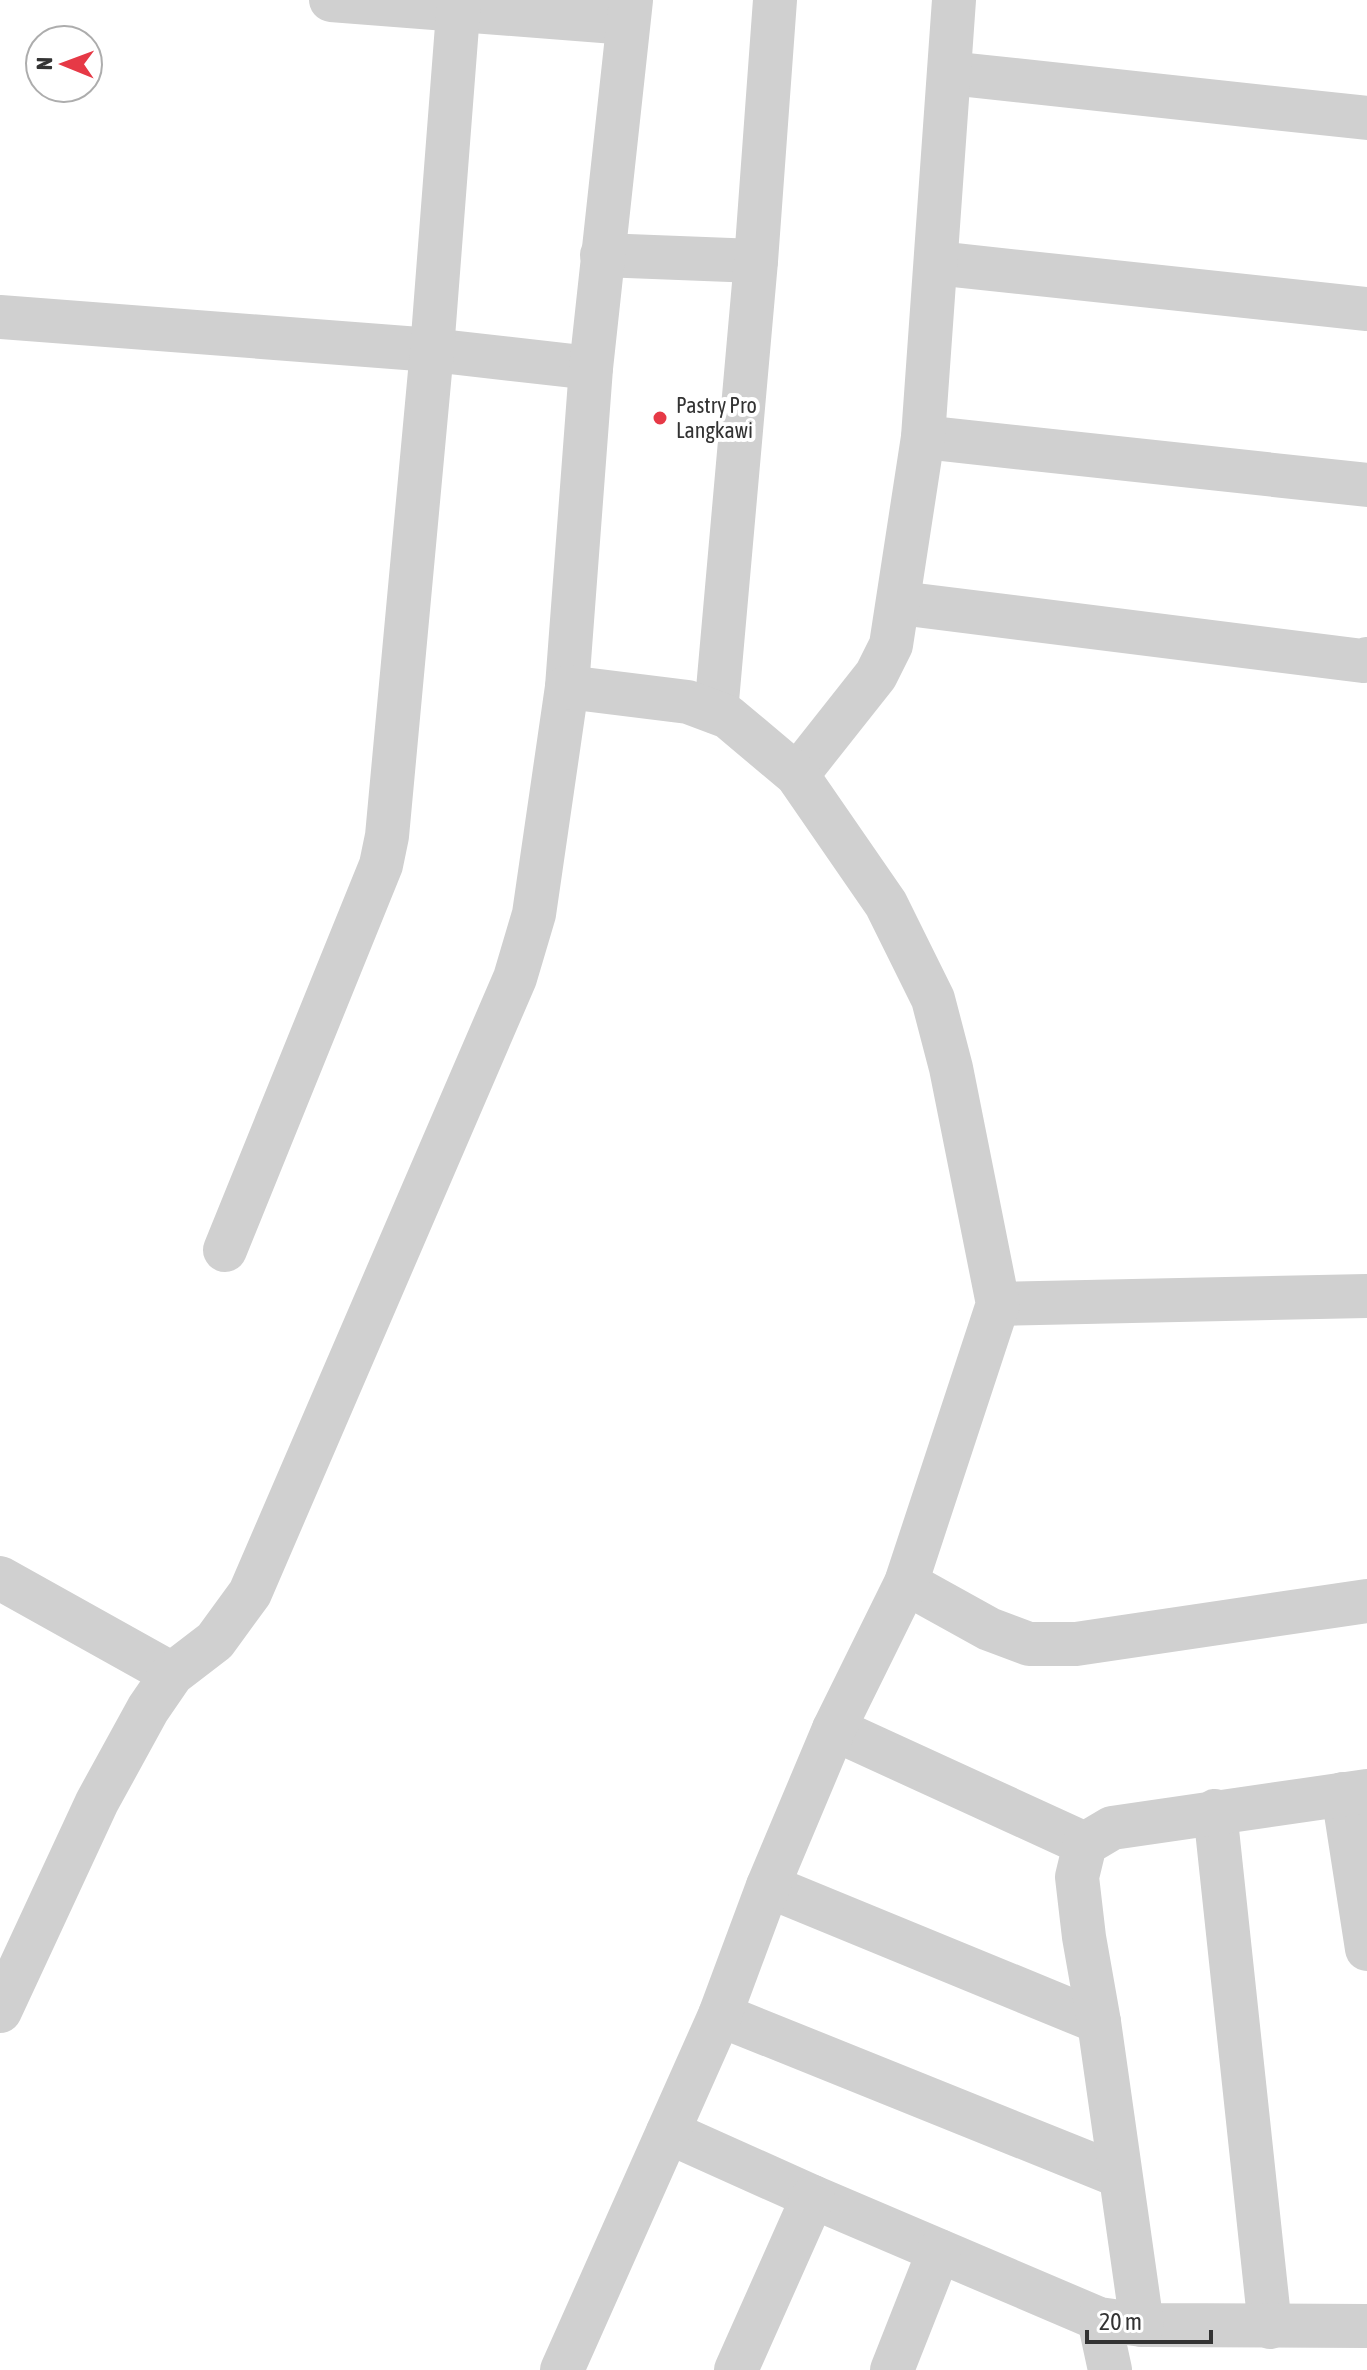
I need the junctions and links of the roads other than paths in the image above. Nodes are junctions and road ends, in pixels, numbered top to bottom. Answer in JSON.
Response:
{"nodes":[{"id":1,"x":331,"y":0,"type":"edge"},
{"id":2,"x":775,"y":0,"type":"edge"},
{"id":3,"x":954,"y":0,"type":"edge"},
{"id":4,"x":458,"y":5,"type":"edge"},
{"id":5,"x":629,"y":12,"type":"edge"},
{"id":6,"x":949,"y":73,"type":"junction"},
{"id":7,"x":1367,"y":118,"type":"edge"},
{"id":8,"x":602,"y":255,"type":"junction"},
{"id":9,"x":756,"y":261,"type":"junction"},
{"id":10,"x":936,"y":263,"type":"junction"},
{"id":11,"x":1367,"y":309,"type":"edge"},
{"id":12,"x":0,"y":317,"type":"edge"},
{"id":13,"x":432,"y":350,"type":"junction"},
{"id":14,"x":591,"y":368,"type":"junction"},
{"id":15,"x":923,"y":437,"type":"junction"},
{"id":16,"x":1367,"y":485,"type":"edge"},
{"id":17,"x":900,"y":603,"type":"junction"},
{"id":18,"x":1366,"y":663,"type":"edge"},
{"id":19,"x":567,"y":687,"type":"junction"},
{"id":20,"x":716,"y":712,"type":"junction"},
{"id":21,"x":797,"y":775,"type":"junction"},
{"id":22,"x":225,"y":1250,"type":"dead end"},
{"id":23,"x":1367,"y":1296,"type":"edge"},
{"id":24,"x":998,"y":1304,"type":"junction"},
{"id":25,"x":0,"y":1578,"type":"edge"},
{"id":26,"x":906,"y":1583,"type":"junction"},
{"id":27,"x":1367,"y":1601,"type":"edge"},
{"id":28,"x":172,"y":1674,"type":"junction"},
{"id":29,"x":834,"y":1729,"type":"junction"},
{"id":30,"x":1355,"y":1793,"type":"edge"},
{"id":31,"x":1215,"y":1811,"type":"junction"},
{"id":32,"x":1085,"y":1844,"type":"junction"},
{"id":33,"x":768,"y":1886,"type":"junction"},
{"id":34,"x":1367,"y":1949,"type":"edge"},
{"id":35,"x":0,"y":2011,"type":"edge"},
{"id":36,"x":720,"y":2015,"type":"junction"},
{"id":37,"x":1099,"y":2022,"type":"junction"},
{"id":38,"x":668,"y":2132,"type":"junction"},
{"id":39,"x":1120,"y":2176,"type":"junction"},
{"id":40,"x":813,"y":2197,"type":"junction"},
{"id":41,"x":939,"y":2251,"type":"junction"},
{"id":42,"x":1099,"y":2319,"type":"junction"},
{"id":43,"x":1142,"y":2325,"type":"junction"},
{"id":44,"x":1367,"y":2326,"type":"edge"},
{"id":45,"x":1270,"y":2327,"type":"junction"},
{"id":46,"x":562,"y":2370,"type":"edge"},
{"id":47,"x":736,"y":2370,"type":"edge"},
{"id":48,"x":892,"y":2370,"type":"edge"},
{"id":49,"x":1110,"y":2370,"type":"edge"}],
"edges":[{"from":1,"to":4,"type":"street"},
{"from":2,"to":9,"type":"street"},
{"from":3,"to":6,"type":"street"},
{"from":4,"to":5,"type":"street"},
{"from":4,"to":13,"type":"street"},
{"from":5,"to":8,"type":"street"},
{"from":6,"to":7,"type":"street"},
{"from":6,"to":10,"type":"street"},
{"from":8,"to":9,"type":"street"},
{"from":8,"to":14,"type":"street"},
{"from":9,"to":20,"type":"street"},
{"from":10,"to":11,"type":"street"},
{"from":10,"to":15,"type":"street"},
{"from":12,"to":13,"type":"street"},
{"from":13,"to":14,"type":"street"},
{"from":13,"to":22,"type":"street"},
{"from":14,"to":19,"type":"street"},
{"from":15,"to":16,"type":"street"},
{"from":15,"to":17,"type":"street"},
{"from":17,"to":18,"type":"street"},
{"from":17,"to":21,"type":"street"},
{"from":19,"to":20,"type":"street"},
{"from":19,"to":28,"type":"street"},
{"from":20,"to":21,"type":"street"},
{"from":21,"to":24,"type":"street"},
{"from":23,"to":24,"type":"street"},
{"from":24,"to":26,"type":"street"},
{"from":25,"to":28,"type":"street"},
{"from":26,"to":27,"type":"street"},
{"from":26,"to":29,"type":"street"},
{"from":28,"to":35,"type":"street"},
{"from":29,"to":32,"type":"street"},
{"from":29,"to":33,"type":"street"},
{"from":30,"to":31,"type":"street"},
{"from":30,"to":34,"type":"street"},
{"from":31,"to":32,"type":"street"},
{"from":31,"to":45,"type":"street"},
{"from":32,"to":37,"type":"street"},
{"from":33,"to":36,"type":"street"},
{"from":33,"to":37,"type":"street"},
{"from":36,"to":38,"type":"street"},
{"from":36,"to":39,"type":"street"},
{"from":37,"to":39,"type":"street"},
{"from":38,"to":40,"type":"street"},
{"from":38,"to":46,"type":"street"},
{"from":39,"to":43,"type":"street"},
{"from":40,"to":41,"type":"street"},
{"from":40,"to":47,"type":"street"},
{"from":41,"to":42,"type":"street"},
{"from":41,"to":48,"type":"street"},
{"from":42,"to":43,"type":"street"},
{"from":42,"to":49,"type":"street"},
{"from":43,"to":45,"type":"street"},
{"from":44,"to":45,"type":"street"}]}
